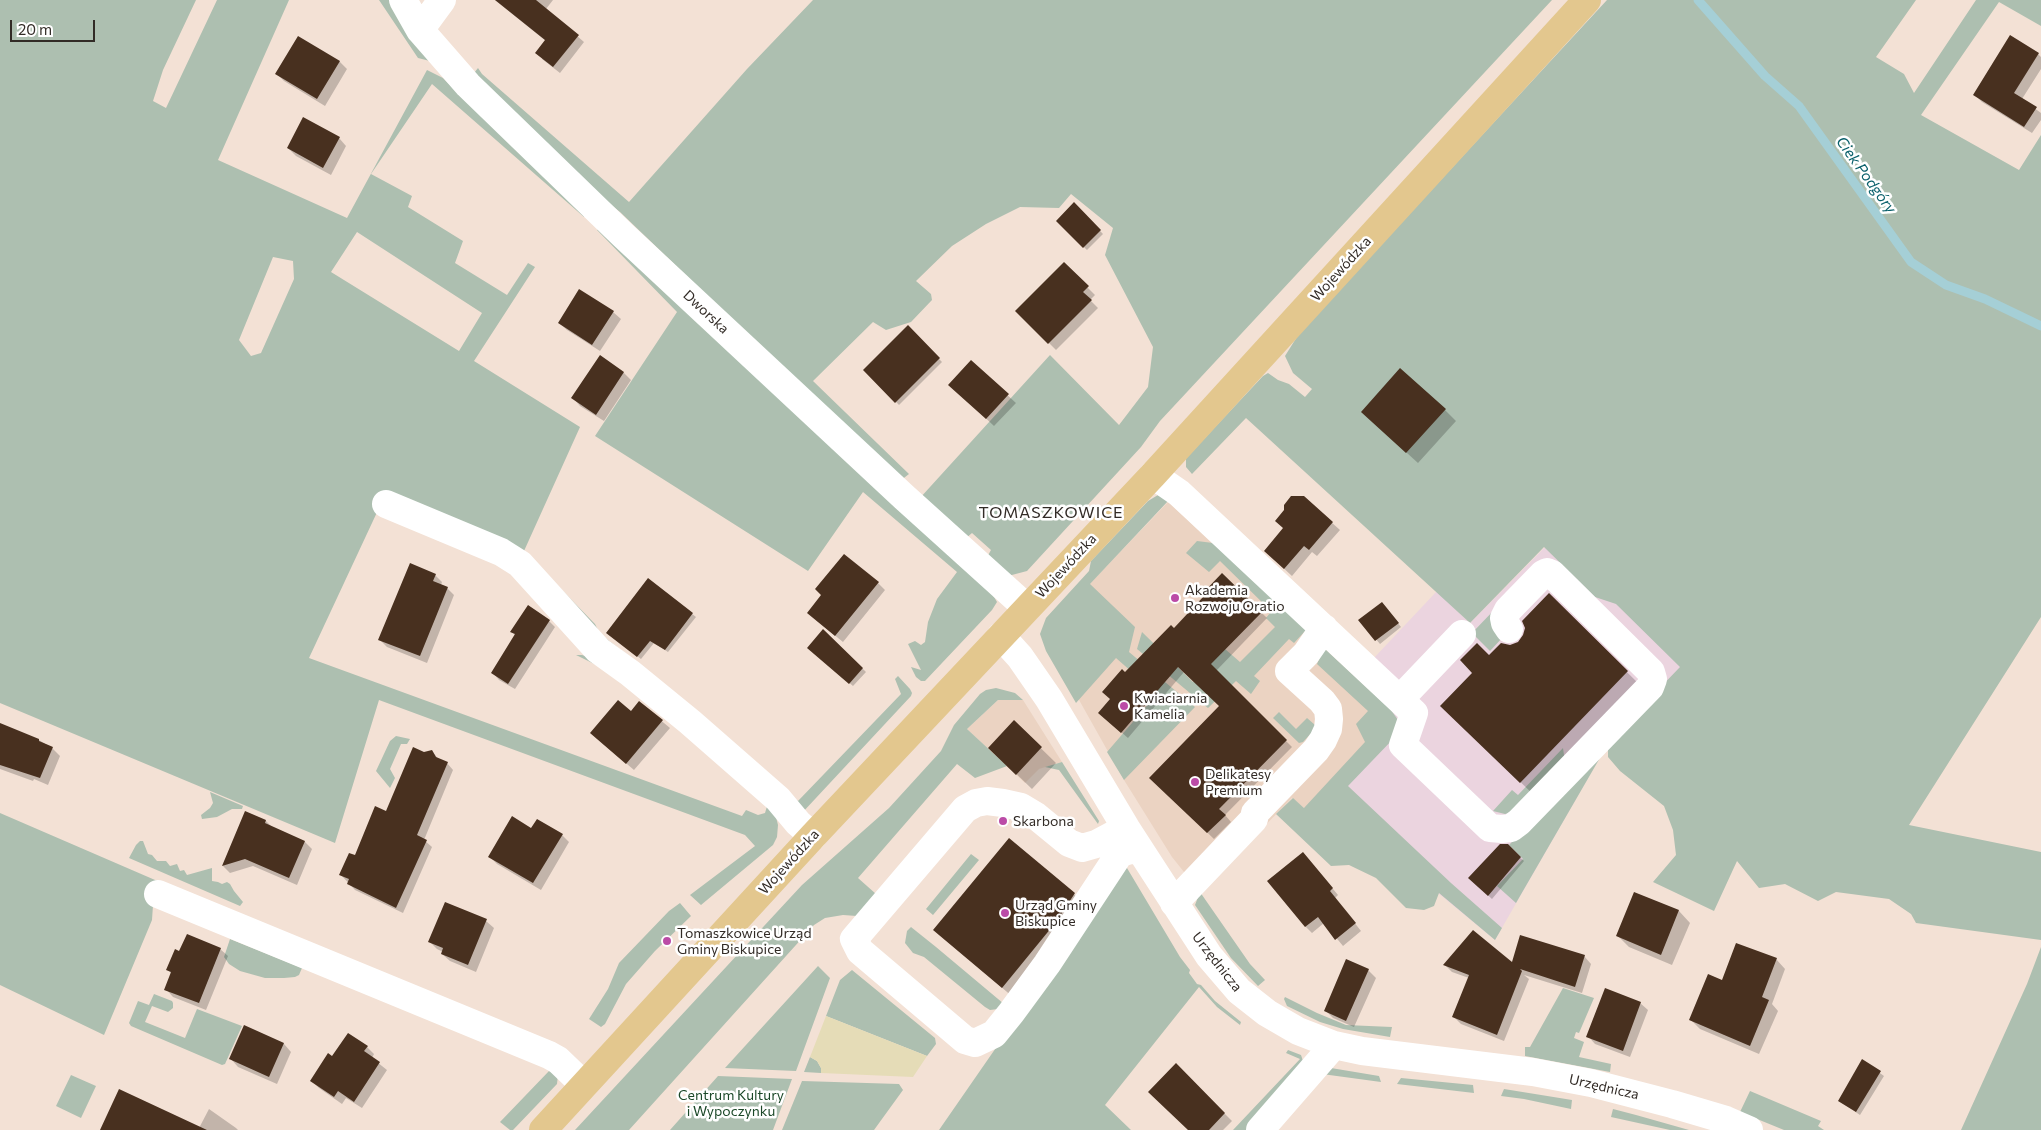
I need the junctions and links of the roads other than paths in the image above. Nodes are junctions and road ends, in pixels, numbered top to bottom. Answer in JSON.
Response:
{"nodes":[{"id":1,"x":403,"y":0,"type":"edge"},
{"id":2,"x":442,"y":0,"type":"edge"},
{"id":3,"x":1588,"y":0,"type":"edge"},
{"id":4,"x":420,"y":30,"type":"junction"},
{"id":5,"x":1153,"y":474,"type":"junction"},
{"id":6,"x":386,"y":504,"type":"dead end"},
{"id":7,"x":1027,"y":608,"type":"junction"},
{"id":8,"x":1324,"y":628,"type":"junction"},
{"id":9,"x":1509,"y":629,"type":"dead end"},
{"id":10,"x":1462,"y":634,"type":"dead end"},
{"id":11,"x":1001,"y":636,"type":"junction"},
{"id":12,"x":1400,"y":699,"type":"junction"},
{"id":13,"x":813,"y":836,"type":"junction"},
{"id":14,"x":1132,"y":838,"type":"junction"},
{"id":15,"x":158,"y":894,"type":"dead end"},
{"id":16,"x":1174,"y":903,"type":"junction"},
{"id":17,"x":1334,"y":1045,"type":"junction"},
{"id":18,"x":584,"y":1085,"type":"junction"},
{"id":19,"x":543,"y":1130,"type":"edge"},
{"id":20,"x":1260,"y":1130,"type":"edge"},
{"id":21,"x":1749,"y":1130,"type":"edge"}],
"edges":[{"from":1,"to":4,"type":"street","name":"Dworska"},
{"from":2,"to":4,"type":"street"},
{"from":3,"to":5,"type":"main road","name":"Wojewódzka"},
{"from":4,"to":7,"type":"street","name":"Dworska"},
{"from":5,"to":7,"type":"main road","name":"Wojewódzka"},
{"from":5,"to":8,"type":"street"},
{"from":6,"to":13,"type":"street"},
{"from":7,"to":11,"type":"main road","name":"Wojewódzka"},
{"from":8,"to":12,"type":"street"},
{"from":8,"to":16,"type":"street"},
{"from":9,"to":12,"type":"street"},
{"from":10,"to":12,"type":"street"},
{"from":11,"to":13,"type":"main road","name":"Wojewódzka"},
{"from":11,"to":14,"type":"street","name":"Urzędnicza"},
{"from":13,"to":18,"type":"main road","name":"Wojewódzka"},
{"from":14,"to":14,"type":"street"},
{"from":14,"to":16,"type":"street","name":"Urzędnicza"},
{"from":15,"to":18,"type":"street"},
{"from":16,"to":17,"type":"street","name":"Urzędnicza"},
{"from":17,"to":20,"type":"street"},
{"from":17,"to":21,"type":"street","name":"Urzędnicza"},
{"from":18,"to":19,"type":"main road","name":"Wojewódzka"}]}
